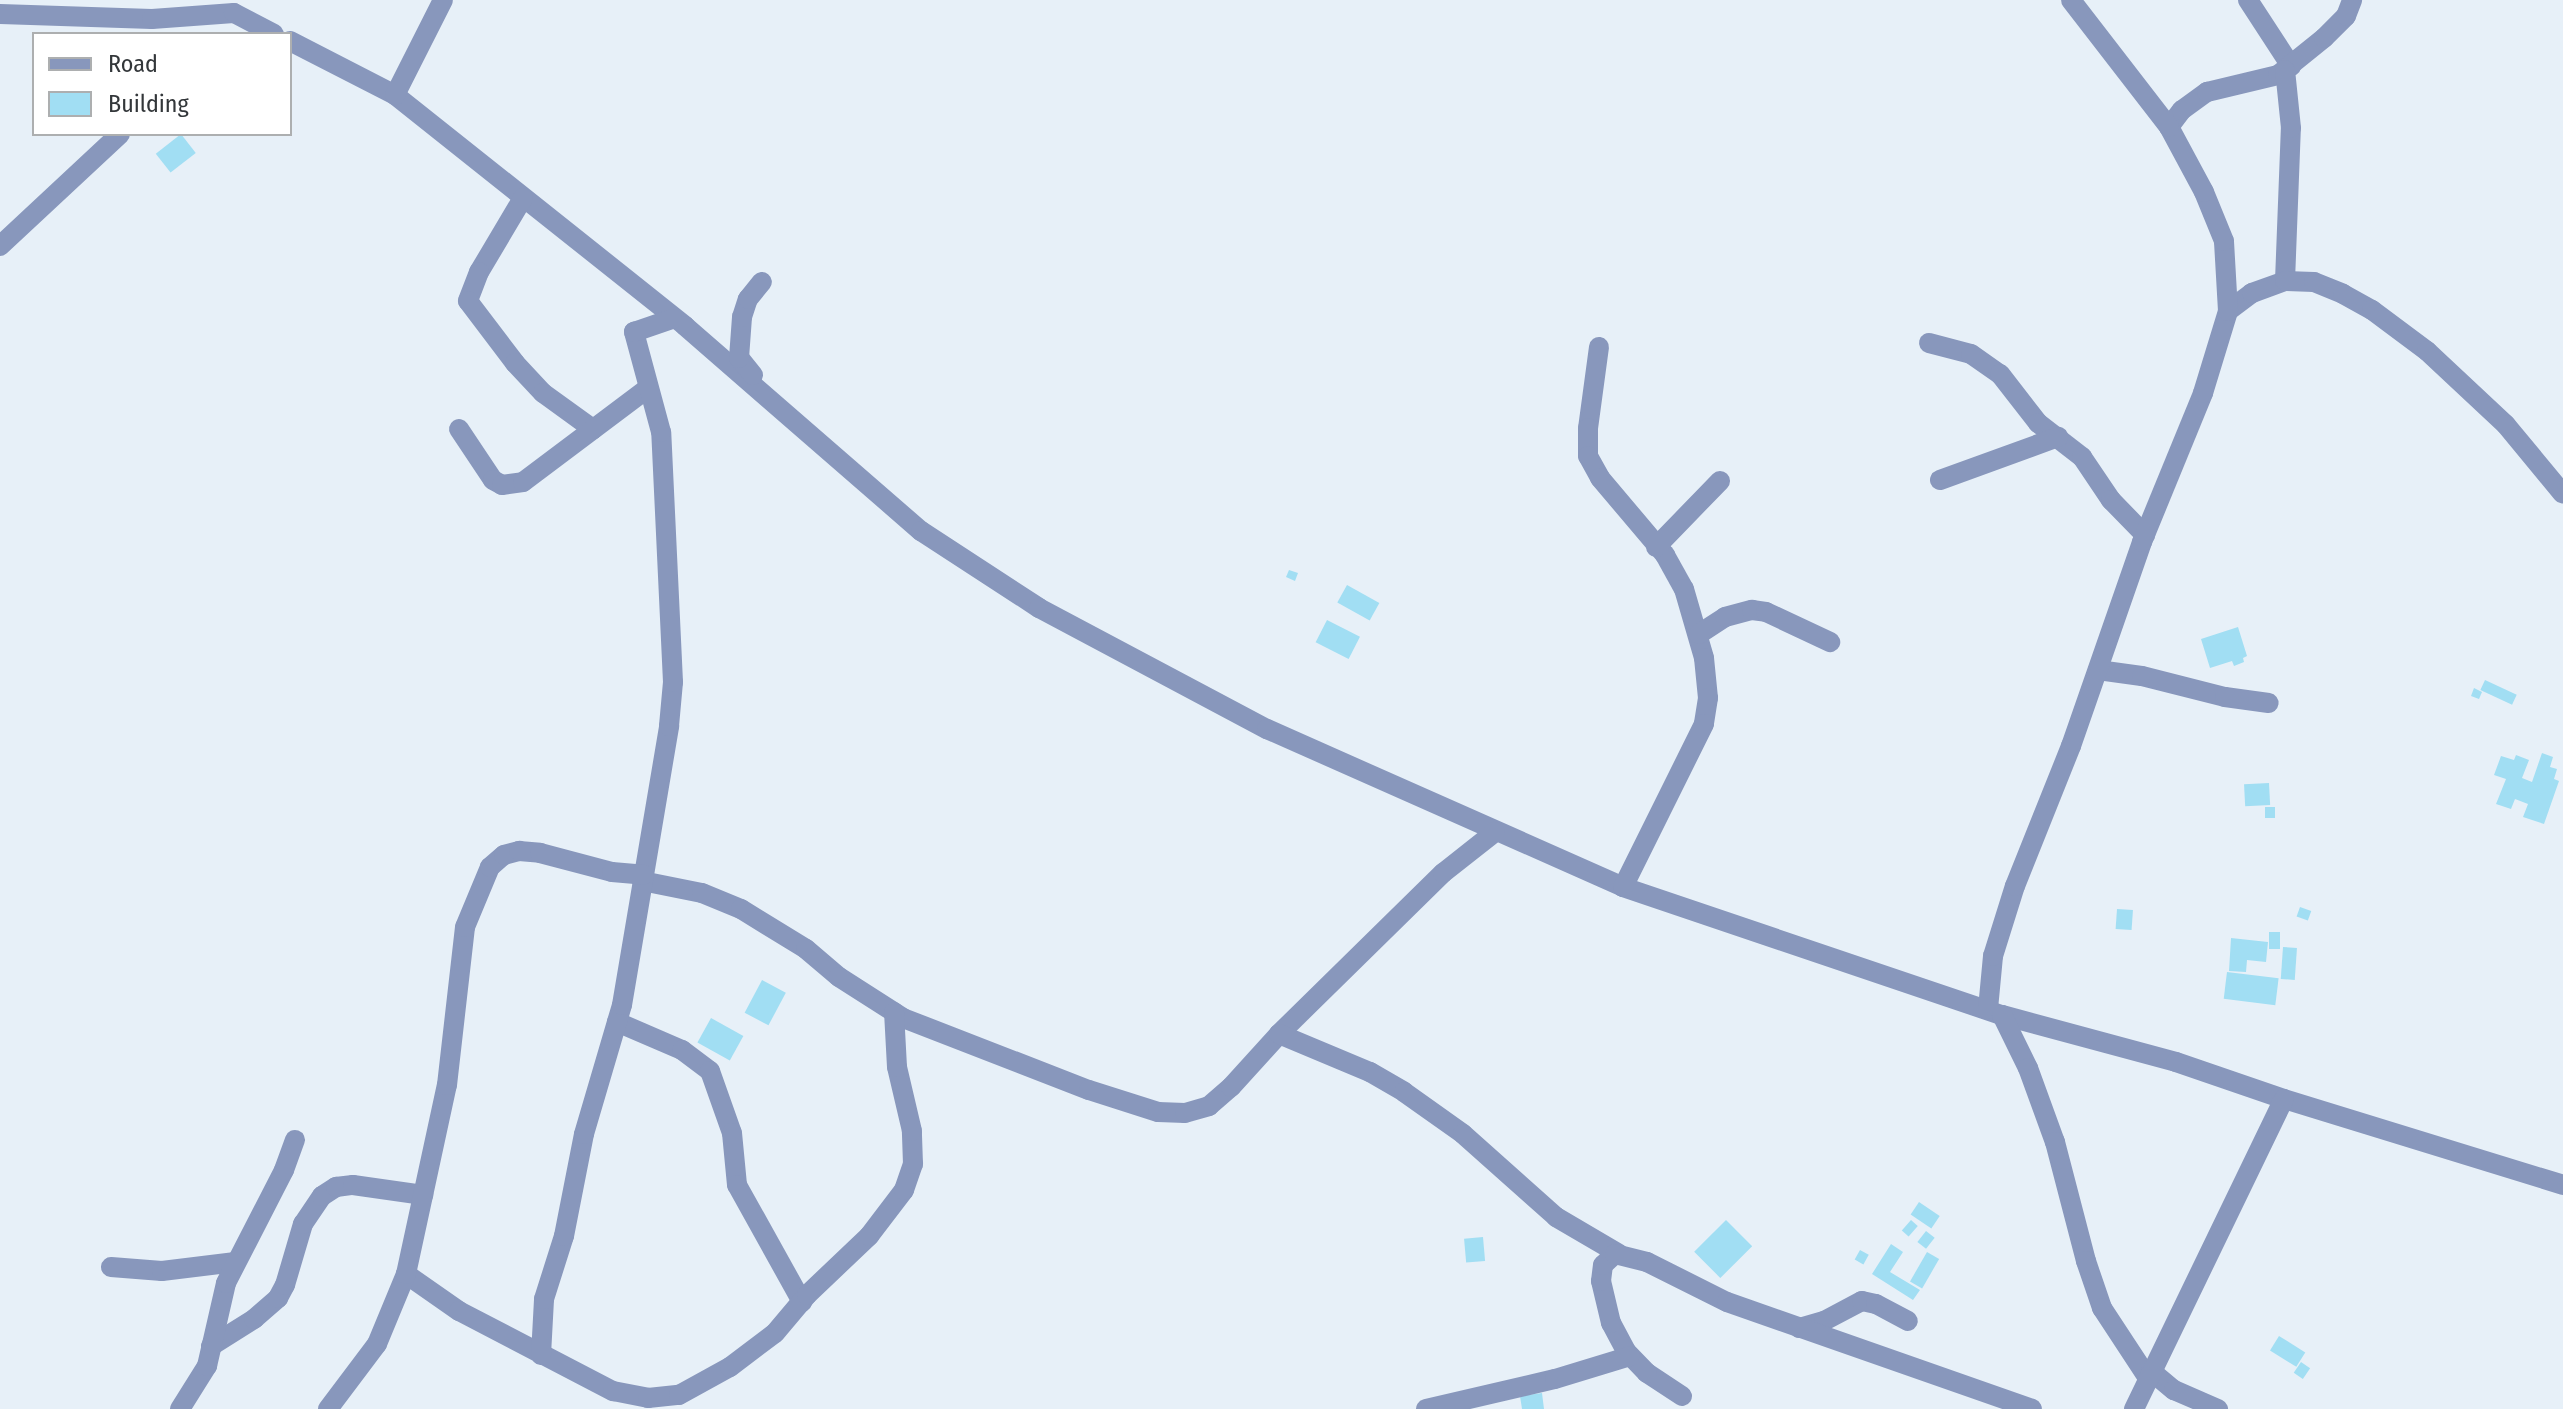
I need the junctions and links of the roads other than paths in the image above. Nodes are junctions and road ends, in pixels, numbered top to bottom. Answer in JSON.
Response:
{"nodes":[{"id":1,"x":443,"y":0,"type":"edge"},
{"id":2,"x":2071,"y":0,"type":"edge"},
{"id":3,"x":2248,"y":0,"type":"edge"},
{"id":4,"x":2352,"y":0,"type":"edge"},
{"id":5,"x":227,"y":6,"type":"edge"},
{"id":6,"x":0,"y":14,"type":"edge"},
{"id":7,"x":262,"y":32,"type":"edge"},
{"id":8,"x":292,"y":42,"type":"edge"},
{"id":9,"x":2288,"y":68,"type":"junction"},
{"id":10,"x":395,"y":95,"type":"junction"},
{"id":11,"x":2169,"y":127,"type":"junction"},
{"id":12,"x":118,"y":136,"type":"edge"},
{"id":13,"x":523,"y":198,"type":"junction"},
{"id":14,"x":0,"y":246,"type":"edge"},
{"id":15,"x":2285,"y":281,"type":"junction"},
{"id":16,"x":762,"y":282,"type":"dead end"},
{"id":17,"x":2228,"y":311,"type":"junction"},
{"id":18,"x":672,"y":319,"type":"junction"},
{"id":19,"x":1929,"y":343,"type":"dead end"},
{"id":20,"x":1599,"y":347,"type":"dead end"},
{"id":21,"x":648,"y":388,"type":"junction"},
{"id":22,"x":779,"y":406,"type":"junction"},
{"id":23,"x":459,"y":429,"type":"dead end"},
{"id":24,"x":593,"y":429,"type":"junction"},
{"id":25,"x":2058,"y":437,"type":"junction"},
{"id":26,"x":1940,"y":480,"type":"dead end"},
{"id":27,"x":1720,"y":481,"type":"dead end"},
{"id":28,"x":2563,"y":494,"type":"edge"},
{"id":29,"x":2145,"y":535,"type":"junction"},
{"id":30,"x":1656,"y":547,"type":"junction"},
{"id":31,"x":1699,"y":634,"type":"junction"},
{"id":32,"x":1830,"y":642,"type":"dead end"},
{"id":33,"x":2098,"y":670,"type":"junction"},
{"id":34,"x":2269,"y":703,"type":"dead end"},
{"id":35,"x":1495,"y":832,"type":"junction"},
{"id":36,"x":643,"y":878,"type":"junction"},
{"id":37,"x":1623,"y":887,"type":"junction"},
{"id":38,"x":894,"y":1012,"type":"junction"},
{"id":39,"x":1995,"y":1012,"type":"junction"},
{"id":40,"x":617,"y":1022,"type":"junction"},
{"id":41,"x":1279,"y":1034,"type":"junction"},
{"id":42,"x":2284,"y":1099,"type":"junction"},
{"id":43,"x":295,"y":1140,"type":"dead end"},
{"id":44,"x":2563,"y":1185,"type":"edge"},
{"id":45,"x":423,"y":1195,"type":"junction"},
{"id":46,"x":1619,"y":1254,"type":"junction"},
{"id":47,"x":235,"y":1262,"type":"junction"},
{"id":48,"x":111,"y":1267,"type":"dead end"},
{"id":49,"x":406,"y":1274,"type":"junction"},
{"id":50,"x":802,"y":1302,"type":"junction"},
{"id":51,"x":1908,"y":1321,"type":"dead end"},
{"id":52,"x":1799,"y":1328,"type":"junction"},
{"id":53,"x":211,"y":1346,"type":"junction"},
{"id":54,"x":541,"y":1355,"type":"junction"},
{"id":55,"x":1630,"y":1356,"type":"junction"},
{"id":56,"x":2150,"y":1375,"type":"junction"},
{"id":57,"x":1682,"y":1396,"type":"dead end"},
{"id":58,"x":685,"y":1400,"type":"edge"},
{"id":59,"x":1999,"y":1404,"type":"edge"},
{"id":60,"x":180,"y":1409,"type":"edge"},
{"id":61,"x":328,"y":1409,"type":"edge"},
{"id":62,"x":1426,"y":1409,"type":"edge"},
{"id":63,"x":2032,"y":1409,"type":"edge"},
{"id":64,"x":2134,"y":1409,"type":"edge"},
{"id":65,"x":2218,"y":1409,"type":"edge"}],
"edges":[{"from":1,"to":10,"type":"street"},
{"from":2,"to":11,"type":"street"},
{"from":3,"to":9,"type":"street"},
{"from":4,"to":9,"type":"street"},
{"from":5,"to":6,"type":"street"},
{"from":5,"to":7,"type":"street"},
{"from":8,"to":10,"type":"street"},
{"from":9,"to":11,"type":"street"},
{"from":9,"to":15,"type":"street"},
{"from":10,"to":13,"type":"street"},
{"from":11,"to":17,"type":"street"},
{"from":12,"to":14,"type":"street"},
{"from":13,"to":18,"type":"street"},
{"from":13,"to":24,"type":"street"},
{"from":15,"to":17,"type":"street"},
{"from":15,"to":28,"type":"street"},
{"from":16,"to":22,"type":"street"},
{"from":17,"to":29,"type":"street"},
{"from":18,"to":21,"type":"street"},
{"from":18,"to":22,"type":"street"},
{"from":19,"to":25,"type":"street"},
{"from":20,"to":30,"type":"street"},
{"from":21,"to":24,"type":"street"},
{"from":21,"to":36,"type":"street"},
{"from":22,"to":35,"type":"street"},
{"from":23,"to":24,"type":"street"},
{"from":25,"to":26,"type":"street"},
{"from":25,"to":29,"type":"street"},
{"from":27,"to":30,"type":"street"},
{"from":29,"to":33,"type":"street"},
{"from":30,"to":31,"type":"street"},
{"from":31,"to":32,"type":"street"},
{"from":31,"to":37,"type":"street"},
{"from":33,"to":34,"type":"street"},
{"from":33,"to":39,"type":"street"},
{"from":35,"to":37,"type":"street"},
{"from":35,"to":41,"type":"street"},
{"from":36,"to":38,"type":"street"},
{"from":36,"to":40,"type":"street"},
{"from":36,"to":45,"type":"street"},
{"from":37,"to":39,"type":"street"},
{"from":38,"to":41,"type":"street"},
{"from":38,"to":50,"type":"street"},
{"from":39,"to":42,"type":"street"},
{"from":39,"to":56,"type":"street"},
{"from":40,"to":50,"type":"street"},
{"from":40,"to":54,"type":"street"},
{"from":41,"to":46,"type":"street"},
{"from":42,"to":44,"type":"street"},
{"from":42,"to":56,"type":"street"},
{"from":43,"to":47,"type":"street"},
{"from":45,"to":49,"type":"street"},
{"from":45,"to":53,"type":"street"},
{"from":46,"to":52,"type":"street"},
{"from":46,"to":55,"type":"street"},
{"from":47,"to":48,"type":"street"},
{"from":47,"to":53,"type":"street"},
{"from":49,"to":54,"type":"street"},
{"from":49,"to":61,"type":"street"},
{"from":50,"to":58,"type":"street"},
{"from":51,"to":52,"type":"street"},
{"from":52,"to":59,"type":"street"},
{"from":53,"to":60,"type":"street"},
{"from":54,"to":58,"type":"street"},
{"from":55,"to":57,"type":"street"},
{"from":55,"to":62,"type":"street"},
{"from":56,"to":64,"type":"street"},
{"from":56,"to":65,"type":"street"},
{"from":59,"to":63,"type":"street"}]}
